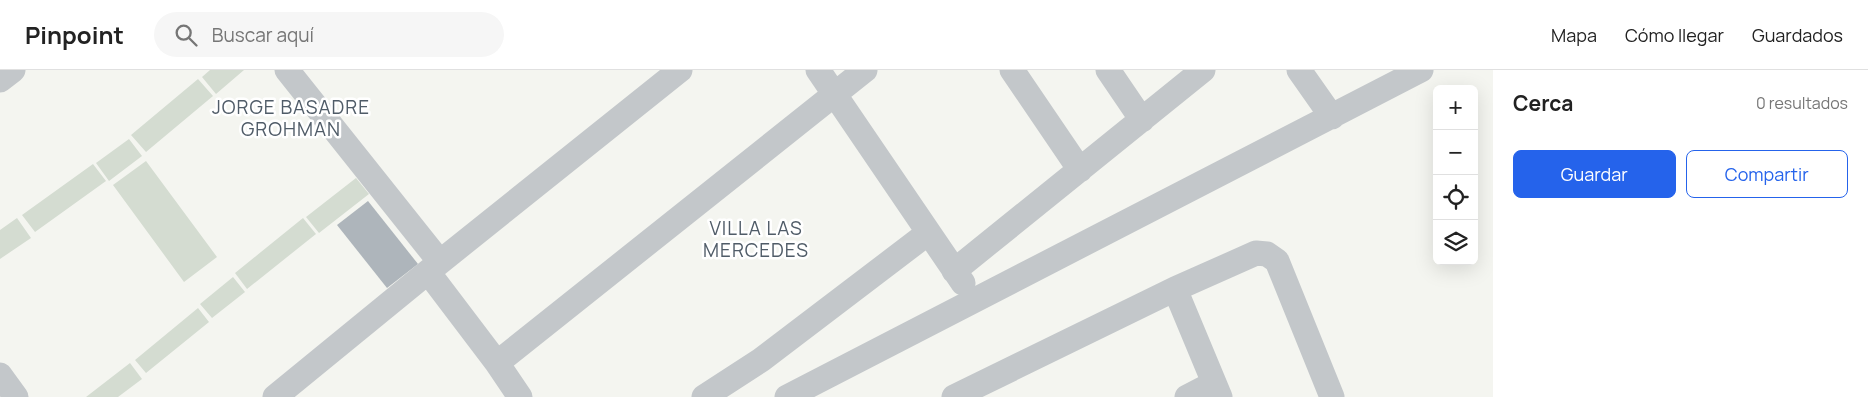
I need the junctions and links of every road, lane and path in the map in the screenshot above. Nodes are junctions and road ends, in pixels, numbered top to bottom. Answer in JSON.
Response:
{"nodes":[{"id":1,"x":13,"y":70,"type":"edge"},
{"id":2,"x":287,"y":70,"type":"edge"},
{"id":3,"x":680,"y":70,"type":"edge"},
{"id":4,"x":818,"y":70,"type":"edge"},
{"id":5,"x":865,"y":70,"type":"edge"},
{"id":6,"x":1012,"y":70,"type":"edge"},
{"id":7,"x":1108,"y":70,"type":"edge"},
{"id":8,"x":1203,"y":70,"type":"edge"},
{"id":9,"x":1300,"y":70,"type":"edge"},
{"id":10,"x":1421,"y":70,"type":"edge"},
{"id":11,"x":0,"y":80,"type":"edge"},
{"id":12,"x":834,"y":95,"type":"junction"},
{"id":13,"x":1332,"y":117,"type":"junction"},
{"id":14,"x":1142,"y":120,"type":"junction"},
{"id":15,"x":1080,"y":170,"type":"junction"},
{"id":16,"x":928,"y":233,"type":"junction"},
{"id":17,"x":434,"y":267,"type":"junction"},
{"id":18,"x":954,"y":271,"type":"junction"},
{"id":19,"x":1175,"y":289,"type":"junction"},
{"id":20,"x":976,"y":299,"type":"junction"},
{"id":21,"x":497,"y":363,"type":"junction"},
{"id":22,"x":0,"y":375,"type":"edge"},
{"id":23,"x":1217,"y":390,"type":"edge"},
{"id":24,"x":16,"y":397,"type":"edge"},
{"id":25,"x":274,"y":397,"type":"edge"},
{"id":26,"x":520,"y":397,"type":"edge"},
{"id":27,"x":704,"y":397,"type":"edge"},
{"id":28,"x":787,"y":397,"type":"edge"},
{"id":29,"x":954,"y":397,"type":"edge"},
{"id":30,"x":1187,"y":397,"type":"edge"},
{"id":31,"x":1332,"y":397,"type":"edge"}],
"edges":[{"from":1,"to":11,"type":"street"},
{"from":2,"to":17,"type":"street"},
{"from":3,"to":17,"type":"street"},
{"from":4,"to":12,"type":"street"},
{"from":5,"to":12,"type":"street"},
{"from":6,"to":15,"type":"street"},
{"from":7,"to":14,"type":"street"},
{"from":8,"to":14,"type":"street"},
{"from":9,"to":13,"type":"street"},
{"from":10,"to":13,"type":"street"},
{"from":12,"to":16,"type":"street"},
{"from":12,"to":21,"type":"street"},
{"from":13,"to":20,"type":"street"},
{"from":14,"to":15,"type":"street"},
{"from":15,"to":18,"type":"street"},
{"from":16,"to":18,"type":"street"},
{"from":16,"to":27,"type":"street"},
{"from":17,"to":21,"type":"street"},
{"from":17,"to":25,"type":"street"},
{"from":18,"to":20,"type":"street"},
{"from":19,"to":23,"type":"street"},
{"from":19,"to":29,"type":"street"},
{"from":19,"to":31,"type":"street"},
{"from":20,"to":28,"type":"street"},
{"from":21,"to":26,"type":"street"},
{"from":22,"to":24,"type":"street"},
{"from":23,"to":30,"type":"street"}]}
